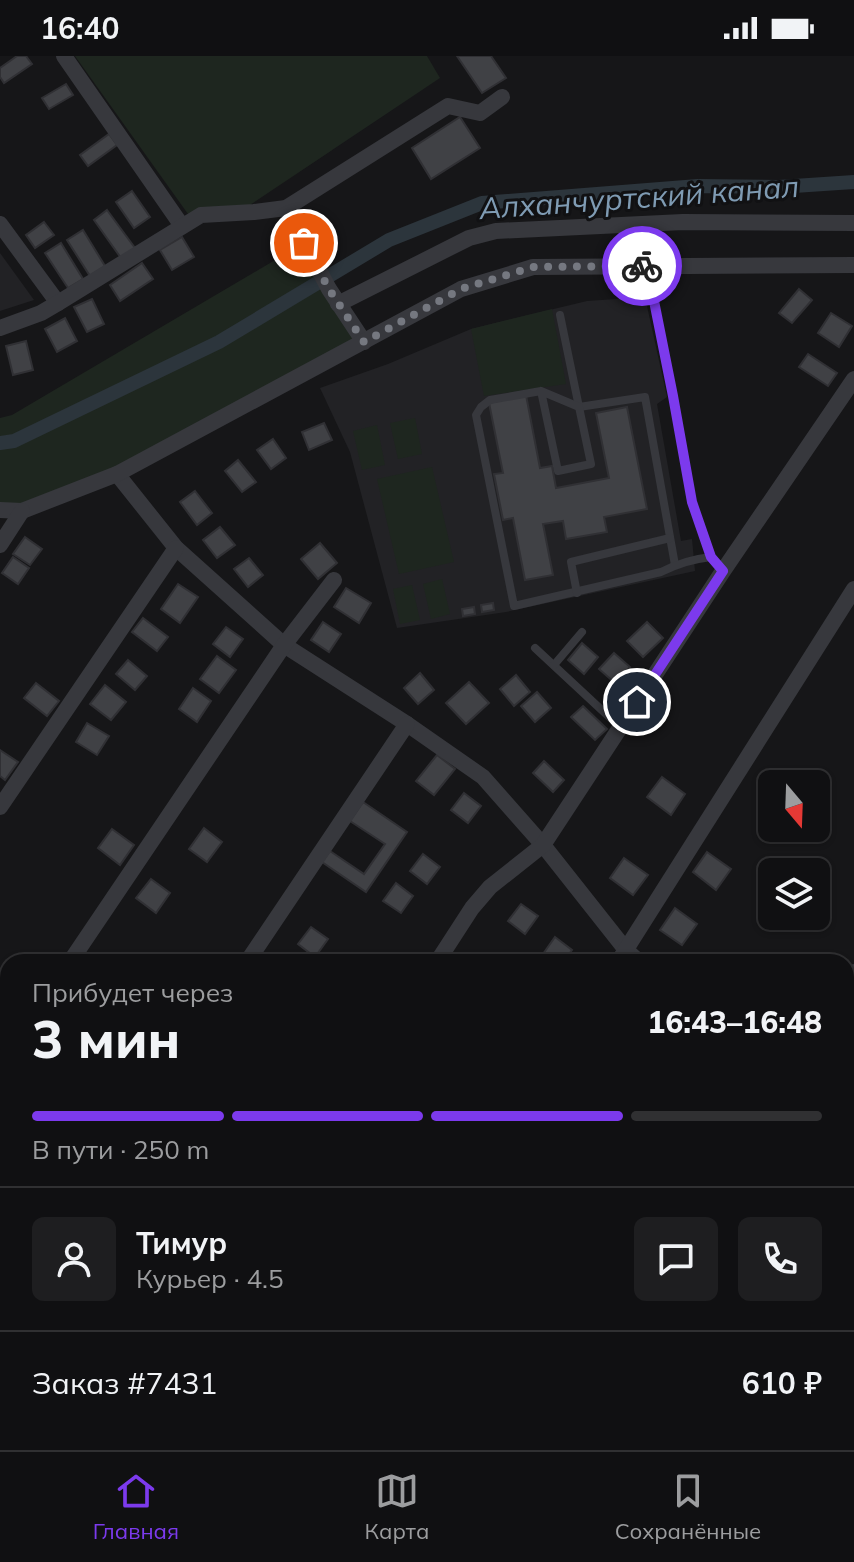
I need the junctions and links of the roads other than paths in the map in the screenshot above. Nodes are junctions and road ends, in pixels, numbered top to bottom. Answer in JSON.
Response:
{"nodes":[{"id":1,"x":64,"y":56,"type":"edge"},
{"id":2,"x":502,"y":97,"type":"dead end"},
{"id":3,"x":286,"y":208,"type":"junction"},
{"id":4,"x":854,"y":223,"type":"edge"},
{"id":5,"x":0,"y":224,"type":"edge"},
{"id":6,"x":182,"y":226,"type":"junction"},
{"id":7,"x":854,"y":265,"type":"edge"},
{"id":8,"x":647,"y":266,"type":"junction"},
{"id":9,"x":58,"y":303,"type":"junction"},
{"id":10,"x":338,"y":304,"type":"junction"},
{"id":11,"x":560,"y":315,"type":"dead end"},
{"id":12,"x":0,"y":328,"type":"edge"},
{"id":13,"x":364,"y":342,"type":"junction"},
{"id":14,"x":854,"y":380,"type":"edge"},
{"id":15,"x":541,"y":391,"type":"junction"},
{"id":16,"x":579,"y":407,"type":"junction"},
{"id":17,"x":117,"y":474,"type":"junction"},
{"id":18,"x":0,"y":510,"type":"edge"},
{"id":19,"x":22,"y":511,"type":"junction"},
{"id":20,"x":670,"y":538,"type":"junction"},
{"id":21,"x":0,"y":545,"type":"edge"},
{"id":22,"x":176,"y":548,"type":"junction"},
{"id":23,"x":711,"y":557,"type":"junction"},
{"id":24,"x":675,"y":565,"type":"junction"},
{"id":25,"x":723,"y":571,"type":"junction"},
{"id":26,"x":334,"y":580,"type":"dead end"},
{"id":27,"x":854,"y":589,"type":"edge"},
{"id":28,"x":577,"y":593,"type":"junction"},
{"id":29,"x":582,"y":632,"type":"dead end"},
{"id":30,"x":284,"y":645,"type":"junction"},
{"id":31,"x":535,"y":648,"type":"dead end"},
{"id":32,"x":554,"y":665,"type":"junction"},
{"id":33,"x":407,"y":724,"type":"junction"},
{"id":34,"x":620,"y":728,"type":"junction"},
{"id":35,"x":0,"y":807,"type":"edge"},
{"id":36,"x":543,"y":845,"type":"junction"},
{"id":37,"x":75,"y":954,"type":"edge"},
{"id":38,"x":252,"y":954,"type":"edge"},
{"id":39,"x":442,"y":954,"type":"edge"},
{"id":40,"x":621,"y":954,"type":"edge"},
{"id":41,"x":623,"y":954,"type":"edge"}],
"edges":[{"from":1,"to":6,"type":"street"},
{"from":2,"to":3,"type":"street"},
{"from":3,"to":6,"type":"street"},
{"from":3,"to":10,"type":"street"},
{"from":4,"to":10,"type":"street"},
{"from":5,"to":9,"type":"street"},
{"from":6,"to":9,"type":"street"},
{"from":7,"to":8,"type":"street"},
{"from":8,"to":13,"type":"street"},
{"from":8,"to":23,"type":"lane"},
{"from":9,"to":12,"type":"street"},
{"from":10,"to":13,"type":"street"},
{"from":11,"to":16,"type":"lane"},
{"from":13,"to":17,"type":"street"},
{"from":14,"to":25,"type":"street"},
{"from":15,"to":16,"type":"lane"},
{"from":15,"to":16,"type":"lane"},
{"from":15,"to":28,"type":"lane"},
{"from":16,"to":20,"type":"lane"},
{"from":17,"to":19,"type":"street"},
{"from":17,"to":22,"type":"street"},
{"from":18,"to":19,"type":"street"},
{"from":19,"to":21,"type":"street"},
{"from":20,"to":24,"type":"lane"},
{"from":20,"to":28,"type":"lane"},
{"from":22,"to":30,"type":"street"},
{"from":22,"to":35,"type":"street"},
{"from":23,"to":24,"type":"lane"},
{"from":23,"to":25,"type":"lane"},
{"from":24,"to":28,"type":"lane"},
{"from":25,"to":34,"type":"street"},
{"from":26,"to":30,"type":"street"},
{"from":27,"to":41,"type":"street"},
{"from":29,"to":32,"type":"lane"},
{"from":30,"to":33,"type":"street"},
{"from":30,"to":37,"type":"street"},
{"from":31,"to":32,"type":"lane"},
{"from":32,"to":34,"type":"lane"},
{"from":33,"to":36,"type":"street"},
{"from":33,"to":38,"type":"street"},
{"from":34,"to":36,"type":"street"},
{"from":36,"to":39,"type":"street"},
{"from":36,"to":40,"type":"street"}]}
